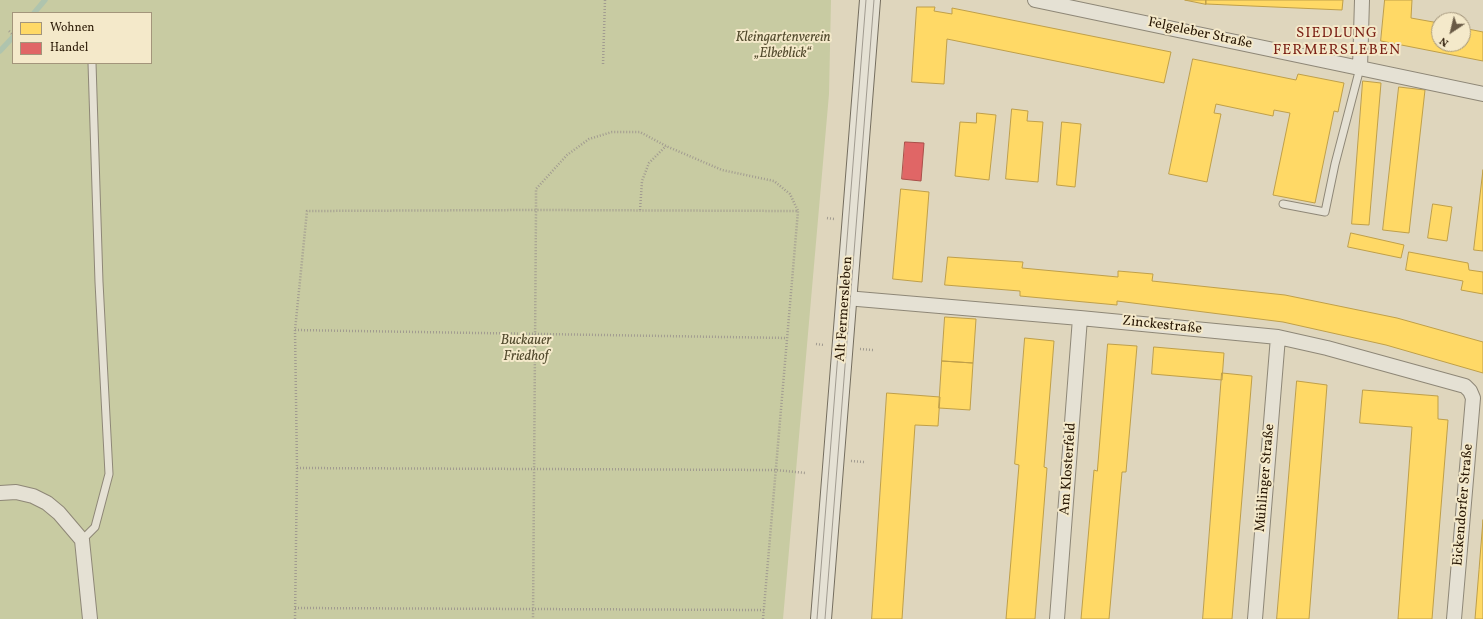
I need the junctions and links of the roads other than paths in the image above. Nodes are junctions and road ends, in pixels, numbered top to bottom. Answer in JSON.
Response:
{"nodes":[{"id":1,"x":870,"y":0,"type":"edge"},
{"id":2,"x":1035,"y":0,"type":"edge"},
{"id":3,"x":1362,"y":0,"type":"edge"},
{"id":4,"x":1100,"y":6,"type":"edge"},
{"id":5,"x":92,"y":64,"type":"edge"},
{"id":6,"x":1360,"y":68,"type":"junction"},
{"id":7,"x":1483,"y":94,"type":"edge"},
{"id":8,"x":1283,"y":204,"type":"dead end"},
{"id":9,"x":846,"y":298,"type":"junction"},
{"id":10,"x":1080,"y":318,"type":"junction"},
{"id":11,"x":1278,"y":337,"type":"junction"},
{"id":12,"x":1470,"y":391,"type":"joint"},
{"id":13,"x":0,"y":493,"type":"edge"},
{"id":14,"x":82,"y":540,"type":"junction"},
{"id":15,"x":90,"y":619,"type":"edge"},
{"id":16,"x":821,"y":619,"type":"edge"},
{"id":17,"x":1058,"y":619,"type":"edge"},
{"id":18,"x":1255,"y":619,"type":"edge"},
{"id":19,"x":1454,"y":619,"type":"edge"}],
"edges":[{"from":1,"to":9,"type":"main road","name":"Alt Fermersleben"},
{"from":2,"to":4,"type":"street","name":"Felgeleber Straße"},
{"from":3,"to":6,"type":"street"},
{"from":4,"to":6,"type":"street","name":"Felgeleber Straße"},
{"from":5,"to":14,"type":"lane"},
{"from":6,"to":7,"type":"street","name":"Felgeleber Straße"},
{"from":6,"to":8,"type":"lane"},
{"from":9,"to":10,"type":"street","name":"Zinckestraße"},
{"from":9,"to":16,"type":"main road","name":"Alt Fermersleben"},
{"from":10,"to":11,"type":"street","name":"Zinckestraße"},
{"from":10,"to":17,"type":"street","name":"Am Klosterfeld"},
{"from":11,"to":12,"type":"street","name":"Zinckestraße"},
{"from":11,"to":18,"type":"street","name":"Mühlinger Straße"},
{"from":12,"to":19,"type":"street","name":"Eickendorfer Straße"},
{"from":13,"to":14,"type":"street"},
{"from":14,"to":15,"type":"street"}]}
